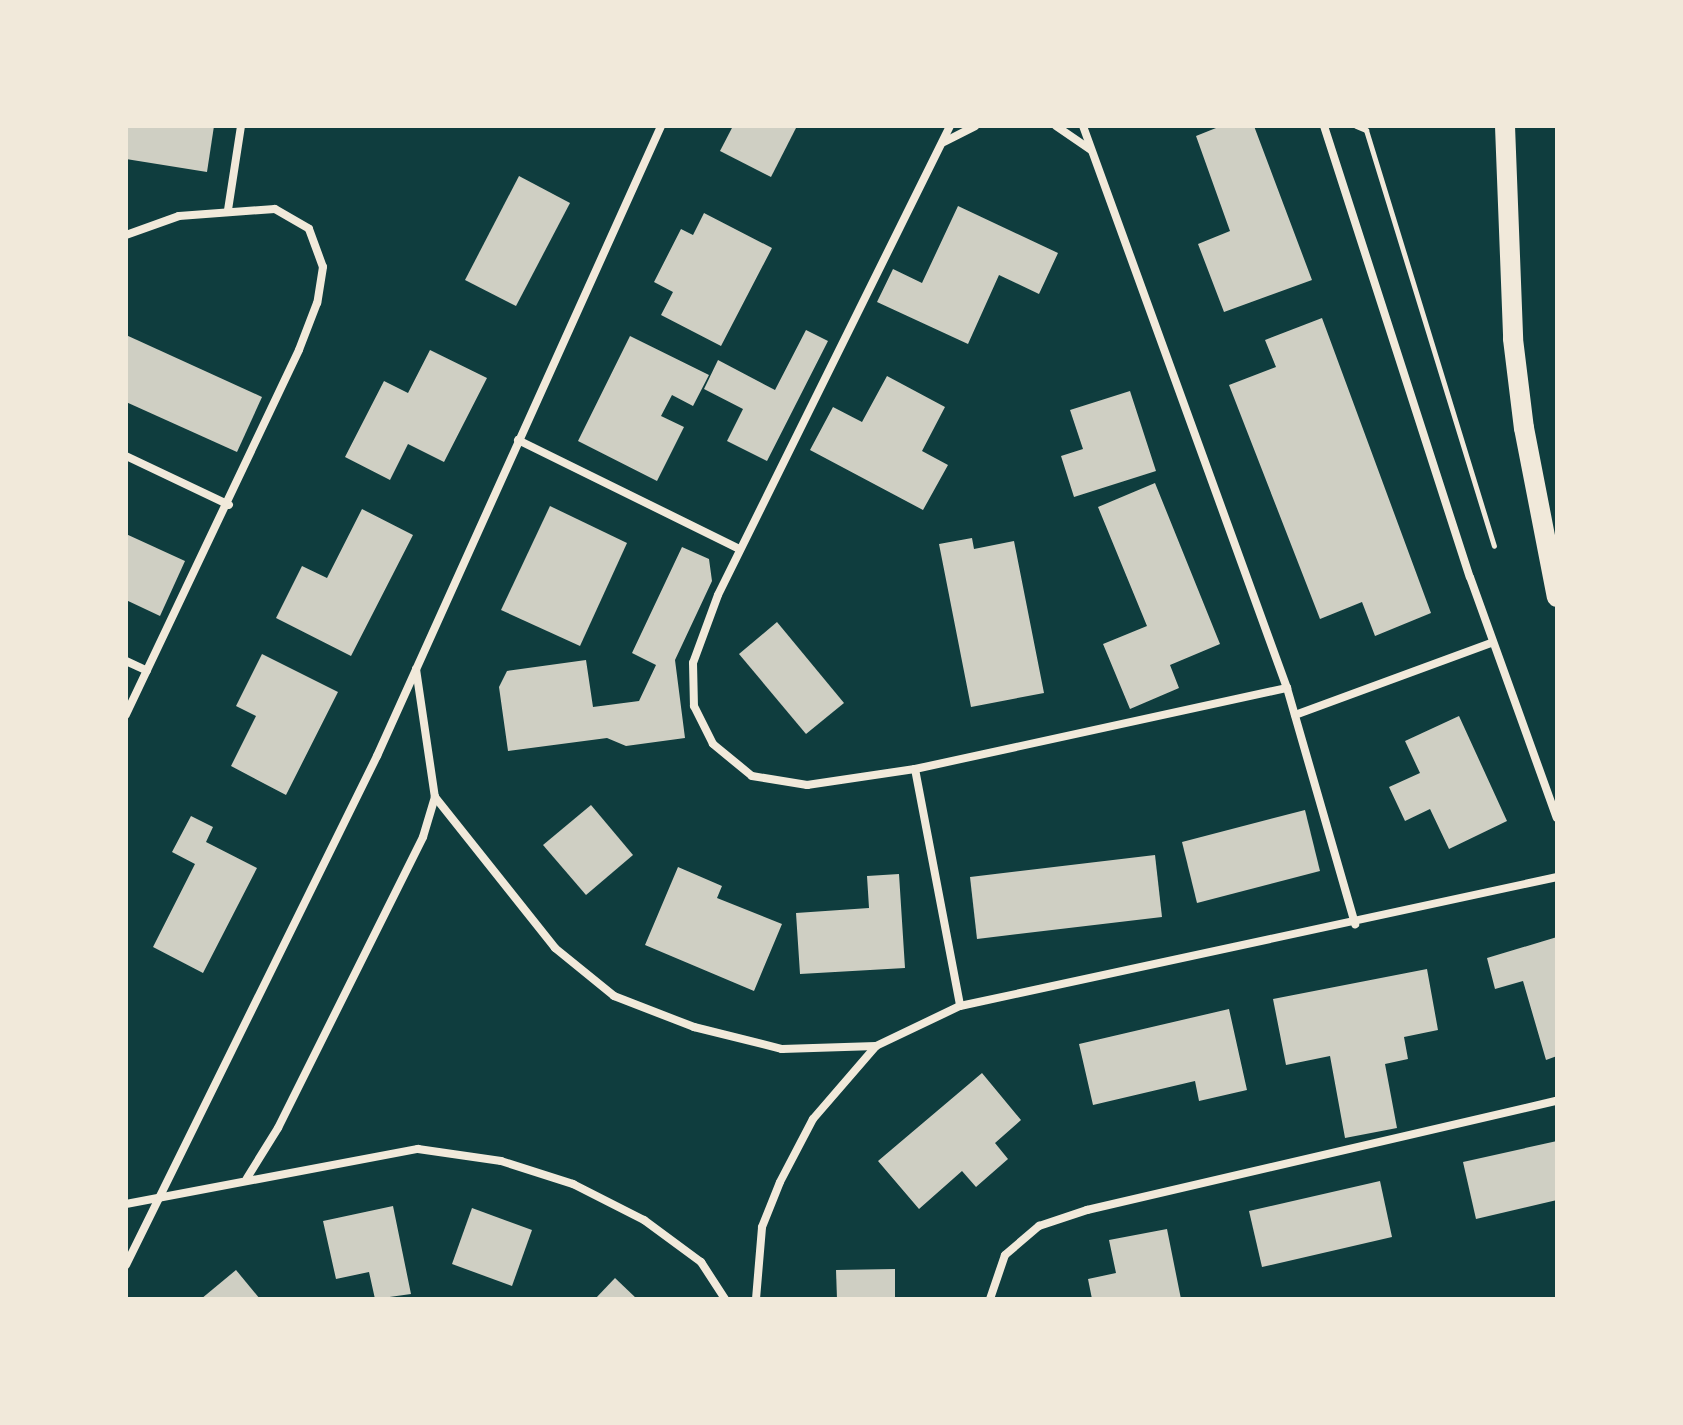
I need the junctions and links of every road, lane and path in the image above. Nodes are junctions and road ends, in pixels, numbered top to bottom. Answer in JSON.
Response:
{"nodes":[{"id":1,"x":241,"y":126,"type":"edge"},
{"id":2,"x":661,"y":126,"type":"edge"},
{"id":3,"x":950,"y":126,"type":"edge"},
{"id":4,"x":975,"y":126,"type":"edge"},
{"id":5,"x":1056,"y":126,"type":"edge"},
{"id":6,"x":1083,"y":126,"type":"edge"},
{"id":7,"x":1324,"y":126,"type":"edge"},
{"id":8,"x":1355,"y":126,"type":"edge"},
{"id":9,"x":1505,"y":126,"type":"edge"},
{"id":10,"x":942,"y":143,"type":"junction"},
{"id":11,"x":1091,"y":150,"type":"junction"},
{"id":12,"x":228,"y":210,"type":"junction"},
{"id":13,"x":126,"y":235,"type":"edge"},
{"id":14,"x":518,"y":440,"type":"junction"},
{"id":15,"x":126,"y":456,"type":"edge"},
{"id":16,"x":229,"y":505,"type":"junction"},
{"id":17,"x":740,"y":549,"type":"junction"},
{"id":18,"x":1496,"y":553,"type":"dead end"},
{"id":19,"x":1557,"y":597,"type":"edge"},
{"id":20,"x":1493,"y":642,"type":"junction"},
{"id":21,"x":126,"y":661,"type":"edge"},
{"id":22,"x":416,"y":669,"type":"junction"},
{"id":23,"x":147,"y":671,"type":"junction"},
{"id":24,"x":1287,"y":688,"type":"junction"},
{"id":25,"x":126,"y":715,"type":"edge"},
{"id":26,"x":1295,"y":715,"type":"junction"},
{"id":27,"x":915,"y":769,"type":"junction"},
{"id":28,"x":435,"y":797,"type":"junction"},
{"id":29,"x":1557,"y":818,"type":"edge"},
{"id":30,"x":1557,"y":877,"type":"edge"},
{"id":31,"x":1355,"y":924,"type":"junction"},
{"id":32,"x":960,"y":1006,"type":"junction"},
{"id":33,"x":876,"y":1046,"type":"junction"},
{"id":34,"x":1557,"y":1101,"type":"edge"},
{"id":35,"x":247,"y":1178,"type":"junction"},
{"id":36,"x":158,"y":1199,"type":"junction"},
{"id":37,"x":126,"y":1204,"type":"edge"},
{"id":38,"x":126,"y":1265,"type":"edge"},
{"id":39,"x":725,"y":1299,"type":"edge"},
{"id":40,"x":756,"y":1299,"type":"edge"},
{"id":41,"x":990,"y":1299,"type":"edge"}],
"edges":[{"from":1,"to":12,"type":"street"},
{"from":2,"to":14,"type":"street"},
{"from":3,"to":10,"type":"street"},
{"from":4,"to":10,"type":"street"},
{"from":5,"to":11,"type":"street"},
{"from":6,"to":11,"type":"street"},
{"from":7,"to":20,"type":"street"},
{"from":8,"to":18,"type":"path"},
{"from":9,"to":19,"type":"main road"},
{"from":10,"to":17,"type":"street"},
{"from":11,"to":24,"type":"street"},
{"from":12,"to":13,"type":"street"},
{"from":12,"to":16,"type":"street"},
{"from":14,"to":17,"type":"street"},
{"from":14,"to":22,"type":"street"},
{"from":15,"to":16,"type":"street"},
{"from":16,"to":23,"type":"street"},
{"from":17,"to":27,"type":"street"},
{"from":20,"to":26,"type":"street"},
{"from":20,"to":29,"type":"street"},
{"from":21,"to":23,"type":"street"},
{"from":22,"to":28,"type":"street"},
{"from":22,"to":36,"type":"street"},
{"from":23,"to":25,"type":"street"},
{"from":24,"to":26,"type":"street"},
{"from":24,"to":27,"type":"street"},
{"from":26,"to":31,"type":"street"},
{"from":27,"to":32,"type":"street"},
{"from":28,"to":33,"type":"street"},
{"from":28,"to":35,"type":"street"},
{"from":30,"to":31,"type":"street"},
{"from":31,"to":32,"type":"street"},
{"from":32,"to":33,"type":"street"},
{"from":33,"to":40,"type":"street"},
{"from":34,"to":41,"type":"street"},
{"from":35,"to":36,"type":"street"},
{"from":35,"to":39,"type":"street"},
{"from":36,"to":37,"type":"street"},
{"from":36,"to":38,"type":"street"}]}
